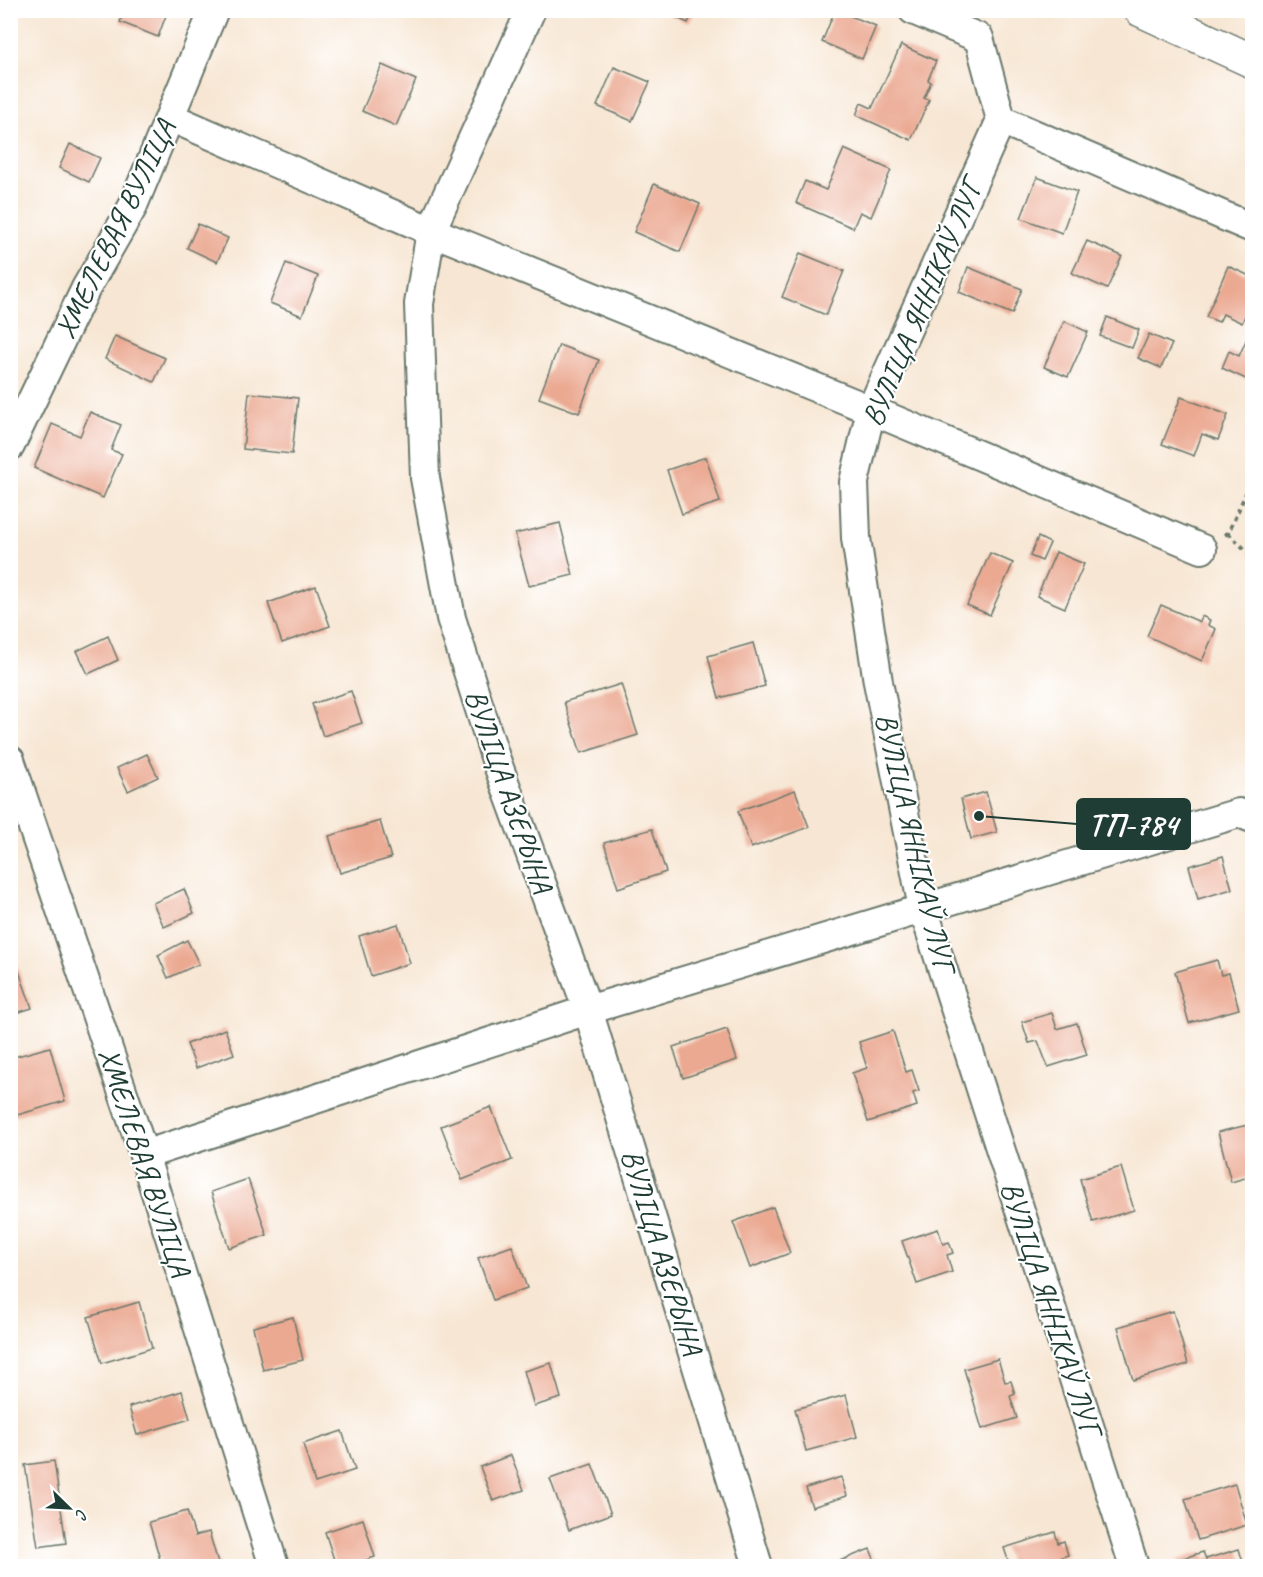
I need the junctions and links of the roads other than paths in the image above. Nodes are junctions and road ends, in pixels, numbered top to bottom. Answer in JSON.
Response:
{"nodes":[{"id":1,"x":214,"y":10,"type":"edge"},
{"id":2,"x":531,"y":10,"type":"edge"},
{"id":3,"x":914,"y":10,"type":"edge"},
{"id":4,"x":1141,"y":10,"type":"edge"},
{"id":5,"x":1176,"y":19,"type":"edge"},
{"id":6,"x":1252,"y":62,"type":"edge"},
{"id":7,"x":170,"y":117,"type":"junction"},
{"id":8,"x":1001,"y":120,"type":"junction"},
{"id":9,"x":1252,"y":228,"type":"edge"},
{"id":10,"x":431,"y":231,"type":"junction"},
{"id":11,"x":871,"y":410,"type":"junction"},
{"id":12,"x":10,"y":446,"type":"edge"},
{"id":13,"x":1202,"y":549,"type":"road end"},
{"id":14,"x":10,"y":760,"type":"edge"},
{"id":15,"x":1246,"y":816,"type":"edge"},
{"id":16,"x":924,"y":908,"type":"junction"},
{"id":17,"x":588,"y":1010,"type":"junction"},
{"id":18,"x":144,"y":1155,"type":"junction"},
{"id":19,"x":274,"y":1566,"type":"edge"},
{"id":20,"x":758,"y":1566,"type":"edge"},
{"id":21,"x":1134,"y":1566,"type":"edge"}],
"edges":[{"from":1,"to":7,"type":"street","name":"ХМЕЛЕВАЯ ВУЛІЦА"},
{"from":2,"to":10,"type":"street","name":"ВУЛІЦА АЗЕРЫНА"},
{"from":3,"to":8,"type":"street"},
{"from":4,"to":5,"type":"main road"},
{"from":5,"to":6,"type":"main road"},
{"from":7,"to":10,"type":"street"},
{"from":7,"to":12,"type":"street","name":"ХМЕЛЕВАЯ ВУЛІЦА"},
{"from":8,"to":9,"type":"street"},
{"from":8,"to":11,"type":"street","name":"ВУЛІЦА ЯННІКАЎ ЛУГ"},
{"from":10,"to":11,"type":"street"},
{"from":10,"to":17,"type":"street","name":"ВУЛІЦА АЗЕРЫНА"},
{"from":11,"to":13,"type":"street"},
{"from":11,"to":16,"type":"street","name":"ВУЛІЦА ЯННІКАЎ ЛУГ"},
{"from":14,"to":18,"type":"street","name":"ХМЕЛЕВАЯ ВУЛІЦА"},
{"from":15,"to":16,"type":"street"},
{"from":16,"to":17,"type":"street"},
{"from":16,"to":21,"type":"street","name":"ВУЛІЦА ЯННІКАЎ ЛУГ"},
{"from":17,"to":18,"type":"street"},
{"from":17,"to":20,"type":"street","name":"ВУЛІЦА АЗЕРЫНА"},
{"from":18,"to":19,"type":"street","name":"ХМЕЛЕВАЯ ВУЛІЦА"}]}
